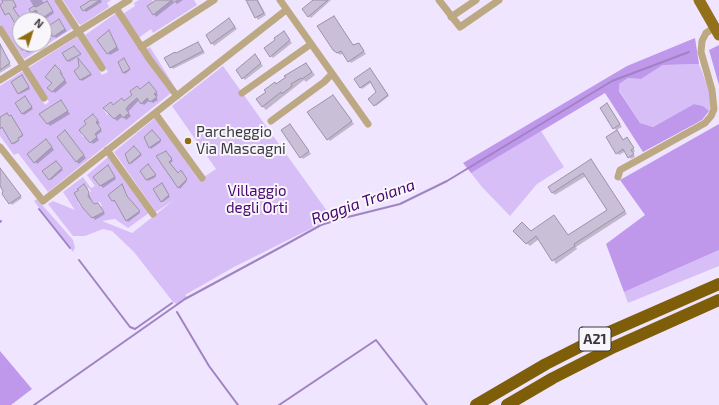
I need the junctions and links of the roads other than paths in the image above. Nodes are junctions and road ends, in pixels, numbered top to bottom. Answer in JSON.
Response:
{"nodes":[{"id":1,"x":58,"y":0,"type":"edge"},
{"id":2,"x":129,"y":0,"type":"edge"},
{"id":3,"x":214,"y":0,"type":"edge"},
{"id":4,"x":280,"y":0,"type":"edge"},
{"id":5,"x":439,"y":0,"type":"edge"},
{"id":6,"x":476,"y":0,"type":"edge"},
{"id":7,"x":499,"y":0,"type":"edge"},
{"id":8,"x":700,"y":0,"type":"edge"},
{"id":9,"x":116,"y":8,"type":"junction"},
{"id":10,"x":286,"y":10,"type":"junction"},
{"id":11,"x":451,"y":17,"type":"junction"},
{"id":12,"x":0,"y":29,"type":"edge"},
{"id":13,"x":79,"y":31,"type":"junction"},
{"id":14,"x":717,"y":31,"type":"edge"},
{"id":15,"x":311,"y":44,"type":"junction"},
{"id":16,"x":141,"y":46,"type":"junction"},
{"id":17,"x":23,"y":66,"type":"junction"},
{"id":18,"x":102,"y":68,"type":"dead end"},
{"id":19,"x":332,"y":74,"type":"junction"},
{"id":20,"x":0,"y":80,"type":"edge"},
{"id":21,"x":242,"y":93,"type":"dead end"},
{"id":22,"x":177,"y":96,"type":"junction"},
{"id":23,"x":44,"y":98,"type":"dead end"},
{"id":24,"x":155,"y":113,"type":"junction"},
{"id":25,"x":271,"y":121,"type":"dead end"},
{"id":26,"x":368,"y":124,"type":"dead end"},
{"id":27,"x":0,"y":147,"type":"edge"},
{"id":28,"x":107,"y":150,"type":"junction"},
{"id":29,"x":618,"y":177,"type":"dead end"},
{"id":30,"x":202,"y":178,"type":"dead end"},
{"id":31,"x":153,"y":214,"type":"dead end"},
{"id":32,"x":719,"y":284,"type":"edge"},
{"id":33,"x":719,"y":300,"type":"edge"},
{"id":34,"x":476,"y":405,"type":"edge"},
{"id":35,"x":507,"y":405,"type":"edge"}],
"edges":[{"from":1,"to":13,"type":"street"},
{"from":2,"to":9,"type":"street"},
{"from":3,"to":16,"type":"street"},
{"from":4,"to":10,"type":"street"},
{"from":5,"to":11,"type":"street"},
{"from":6,"to":11,"type":"street"},
{"from":7,"to":11,"type":"street"},
{"from":8,"to":14,"type":"main road"},
{"from":9,"to":13,"type":"street"},
{"from":9,"to":16,"type":"street"},
{"from":10,"to":15,"type":"street"},
{"from":10,"to":22,"type":"street"},
{"from":12,"to":17,"type":"street"},
{"from":13,"to":17,"type":"street"},
{"from":13,"to":18,"type":"street"},
{"from":14,"to":29,"type":"street"},
{"from":15,"to":19,"type":"street"},
{"from":15,"to":21,"type":"street"},
{"from":16,"to":22,"type":"street"},
{"from":17,"to":20,"type":"street"},
{"from":17,"to":23,"type":"street"},
{"from":19,"to":25,"type":"street"},
{"from":19,"to":26,"type":"street"},
{"from":22,"to":24,"type":"street"},
{"from":24,"to":28,"type":"street"},
{"from":24,"to":30,"type":"street"},
{"from":27,"to":28,"type":"street"},
{"from":28,"to":31,"type":"street"},
{"from":32,"to":34,"type":"highway","number":"A21"},
{"from":33,"to":35,"type":"highway","number":"A21"}]}
